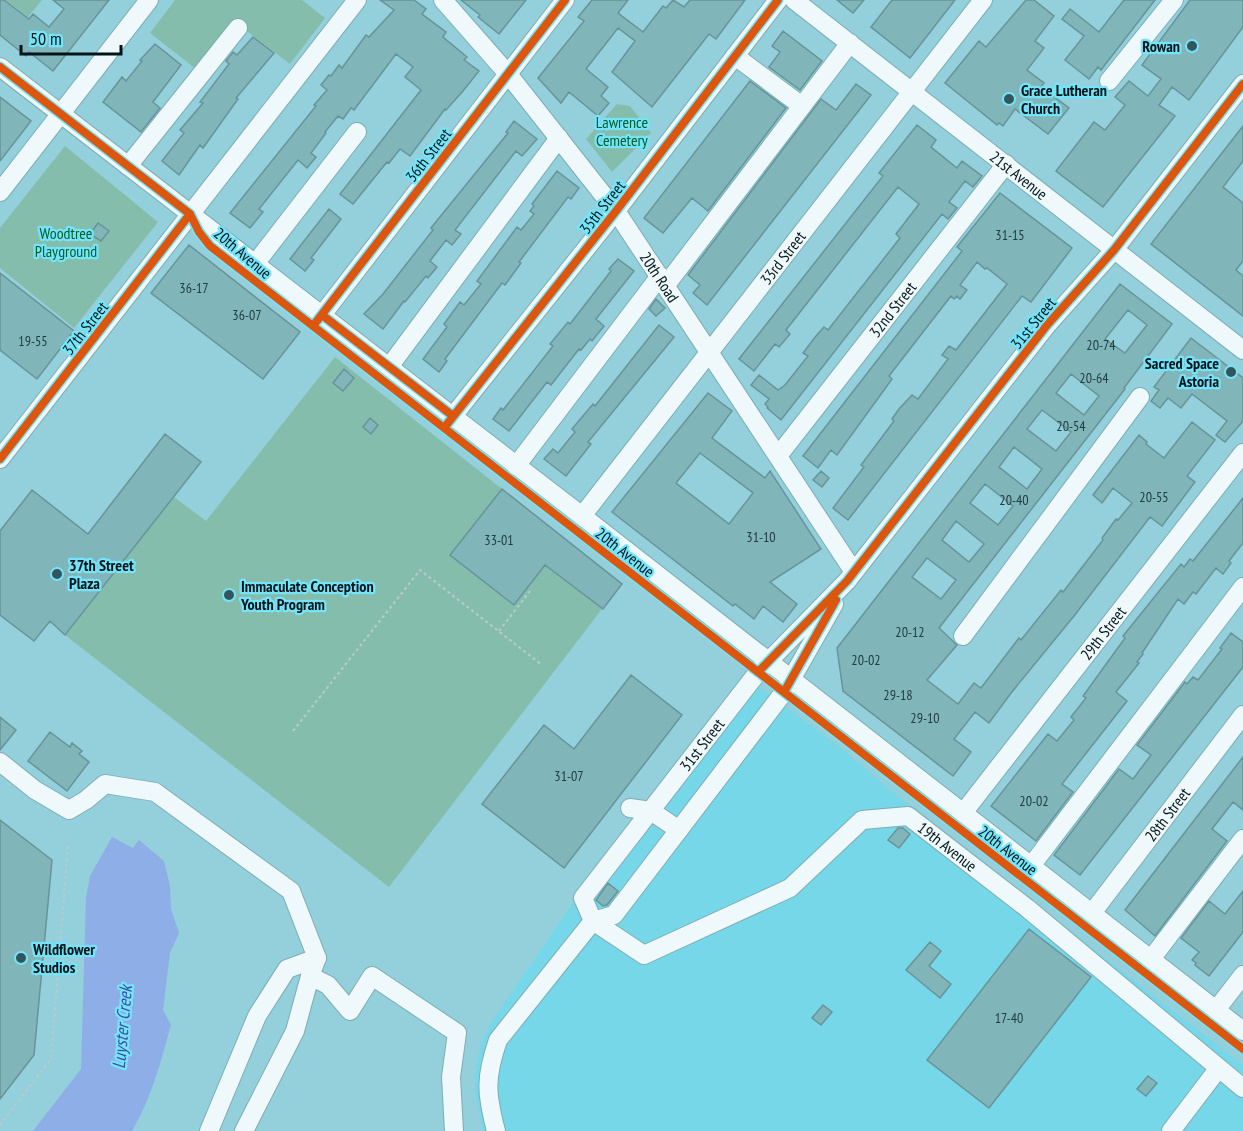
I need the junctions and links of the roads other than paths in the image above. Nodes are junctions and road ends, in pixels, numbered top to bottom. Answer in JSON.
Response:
{"nodes":[{"id":1,"x":149,"y":0,"type":"edge"},
{"id":2,"x":357,"y":0,"type":"edge"},
{"id":3,"x":443,"y":0,"type":"edge"},
{"id":4,"x":565,"y":0,"type":"edge"},
{"id":5,"x":778,"y":0,"type":"edge"},
{"id":6,"x":794,"y":0,"type":"edge"},
{"id":7,"x":983,"y":0,"type":"edge"},
{"id":8,"x":1174,"y":0,"type":"edge"},
{"id":9,"x":238,"y":28,"type":"dead end"},
{"id":10,"x":850,"y":43,"type":"junction"},
{"id":11,"x":735,"y":56,"type":"junction"},
{"id":12,"x":0,"y":67,"type":"edge"},
{"id":13,"x":508,"y":74,"type":"junction"},
{"id":14,"x":1109,"y":81,"type":"dead end"},
{"id":15,"x":1243,"y":84,"type":"edge"},
{"id":16,"x":912,"y":91,"type":"junction"},
{"id":17,"x":802,"y":106,"type":"junction"},
{"id":18,"x":60,"y":114,"type":"junction"},
{"id":19,"x":357,"y":132,"type":"dead end"},
{"id":20,"x":559,"y":138,"type":"junction"},
{"id":21,"x":1006,"y":164,"type":"junction"},
{"id":22,"x":128,"y":166,"type":"junction"},
{"id":23,"x":0,"y":192,"type":"edge"},
{"id":24,"x":616,"y":211,"type":"junction"},
{"id":25,"x":190,"y":214,"type":"junction"},
{"id":26,"x":1114,"y":250,"type":"junction"},
{"id":27,"x":255,"y":264,"type":"junction"},
{"id":28,"x":663,"y":281,"type":"junction"},
{"id":29,"x":322,"y":315,"type":"junction"},
{"id":30,"x":1243,"y":350,"type":"edge"},
{"id":31,"x":710,"y":352,"type":"junction"},
{"id":32,"x":389,"y":367,"type":"junction"},
{"id":33,"x":1140,"y":397,"type":"dead end"},
{"id":34,"x":453,"y":416,"type":"junction"},
{"id":35,"x":1243,"y":453,"type":"edge"},
{"id":36,"x":778,"y":456,"type":"junction"},
{"id":37,"x":0,"y":459,"type":"edge"},
{"id":38,"x":516,"y":466,"type":"junction"},
{"id":39,"x":582,"y":516,"type":"junction"},
{"id":40,"x":850,"y":576,"type":"junction"},
{"id":41,"x":1243,"y":587,"type":"edge"},
{"id":42,"x":963,"y":636,"type":"dead end"},
{"id":43,"x":768,"y":662,"type":"junction"},
{"id":44,"x":791,"y":680,"type":"junction"},
{"id":45,"x":1243,"y":715,"type":"edge"},
{"id":46,"x":0,"y":762,"type":"edge"},
{"id":47,"x":630,"y":808,"type":"dead end"},
{"id":48,"x":651,"y":810,"type":"junction"},
{"id":49,"x":963,"y":813,"type":"junction"},
{"id":50,"x":678,"y":830,"type":"junction"},
{"id":51,"x":1243,"y":839,"type":"edge"},
{"id":52,"x":1030,"y":866,"type":"junction"},
{"id":53,"x":1092,"y":913,"type":"junction"},
{"id":54,"x":592,"y":921,"type":"junction"},
{"id":55,"x":317,"y":958,"type":"junction"},
{"id":56,"x":1151,"y":959,"type":"junction"},
{"id":57,"x":1243,"y":975,"type":"edge"},
{"id":58,"x":310,"y":976,"type":"junction"},
{"id":59,"x":1216,"y":1010,"type":"junction"},
{"id":60,"x":1243,"y":1031,"type":"edge"},
{"id":61,"x":1218,"y":1069,"type":"junction"},
{"id":62,"x":1243,"y":1088,"type":"edge"},
{"id":63,"x":209,"y":1131,"type":"edge"},
{"id":64,"x":244,"y":1131,"type":"edge"},
{"id":65,"x":454,"y":1131,"type":"edge"},
{"id":66,"x":496,"y":1131,"type":"edge"},
{"id":67,"x":1171,"y":1131,"type":"edge"}],
"edges":[{"from":1,"to":18,"type":"street"},
{"from":2,"to":25,"type":"street","name":"37th Street"},
{"from":3,"to":13,"type":"street","name":"20th Road"},
{"from":4,"to":13,"type":"street","name":"36th Street"},
{"from":5,"to":11,"type":"street","name":"35th Street"},
{"from":6,"to":10,"type":"street","name":"21st Avenue"},
{"from":7,"to":16,"type":"street","name":"33rd Street"},
{"from":8,"to":14,"type":"street"},
{"from":9,"to":22,"type":"street"},
{"from":10,"to":16,"type":"street","name":"21st Avenue"},
{"from":10,"to":17,"type":"street"},
{"from":11,"to":17,"type":"street"},
{"from":11,"to":24,"type":"street","name":"35th Street"},
{"from":12,"to":18,"type":"street","name":"20th Avenue"},
{"from":13,"to":20,"type":"street","name":"20th Road"},
{"from":13,"to":29,"type":"street","name":"36th Street"},
{"from":15,"to":26,"type":"street","name":"31st Street"},
{"from":16,"to":21,"type":"street","name":"21st Avenue"},
{"from":16,"to":31,"type":"street","name":"33rd Street"},
{"from":17,"to":28,"type":"street"},
{"from":18,"to":22,"type":"street","name":"20th Avenue"},
{"from":18,"to":23,"type":"street"},
{"from":19,"to":27,"type":"street"},
{"from":20,"to":24,"type":"street","name":"20th Road"},
{"from":20,"to":32,"type":"street"},
{"from":21,"to":26,"type":"street","name":"21st Avenue"},
{"from":21,"to":36,"type":"street","name":"32nd Street"},
{"from":22,"to":25,"type":"street","name":"20th Avenue"},
{"from":24,"to":28,"type":"street","name":"20th Road"},
{"from":24,"to":34,"type":"street","name":"35th Street"},
{"from":25,"to":27,"type":"street","name":"20th Avenue"},
{"from":25,"to":37,"type":"street","name":"37th Street"},
{"from":26,"to":30,"type":"street","name":"21st Avenue"},
{"from":26,"to":40,"type":"street","name":"31st Street"},
{"from":27,"to":29,"type":"street","name":"20th Avenue"},
{"from":28,"to":31,"type":"street","name":"20th Road"},
{"from":28,"to":38,"type":"street"},
{"from":29,"to":32,"type":"street","name":"20th Avenue"},
{"from":31,"to":36,"type":"street","name":"20th Road"},
{"from":31,"to":39,"type":"street","name":"33rd Street"},
{"from":32,"to":34,"type":"street","name":"20th Avenue"},
{"from":33,"to":42,"type":"street"},
{"from":34,"to":38,"type":"street","name":"20th Avenue"},
{"from":35,"to":49,"type":"street","name":"29th Street"},
{"from":36,"to":40,"type":"street","name":"20th Road"},
{"from":38,"to":39,"type":"street","name":"20th Avenue"},
{"from":39,"to":43,"type":"street","name":"20th Avenue"},
{"from":40,"to":43,"type":"street","name":"31st Street"},
{"from":40,"to":44,"type":"street","name":"31st Street"},
{"from":41,"to":52,"type":"street"},
{"from":43,"to":44,"type":"street","name":"20th Avenue"},
{"from":43,"to":48,"type":"street","name":"31st Street"},
{"from":44,"to":49,"type":"street","name":"20th Avenue"},
{"from":44,"to":50,"type":"street","name":"31st Street"},
{"from":45,"to":53,"type":"street","name":"28th Street"},
{"from":46,"to":55,"type":"street"},
{"from":47,"to":48,"type":"street"},
{"from":48,"to":50,"type":"street"},
{"from":48,"to":54,"type":"street","name":"31st Street"},
{"from":49,"to":52,"type":"street","name":"20th Avenue"},
{"from":50,"to":54,"type":"street","name":"31st Street"},
{"from":51,"to":56,"type":"street"},
{"from":52,"to":53,"type":"street","name":"20th Avenue"},
{"from":53,"to":56,"type":"street","name":"20th Avenue"},
{"from":54,"to":61,"type":"street","name":"19th Avenue"},
{"from":54,"to":66,"type":"street","name":"31st Street"},
{"from":55,"to":58,"type":"street"},
{"from":55,"to":63,"type":"street"},
{"from":56,"to":59,"type":"street","name":"20th Avenue"},
{"from":57,"to":59,"type":"street"},
{"from":58,"to":64,"type":"street"},
{"from":58,"to":65,"type":"street"},
{"from":59,"to":60,"type":"street","name":"20th Avenue"},
{"from":61,"to":62,"type":"street","name":"19th Avenue"},
{"from":61,"to":67,"type":"street"}]}
